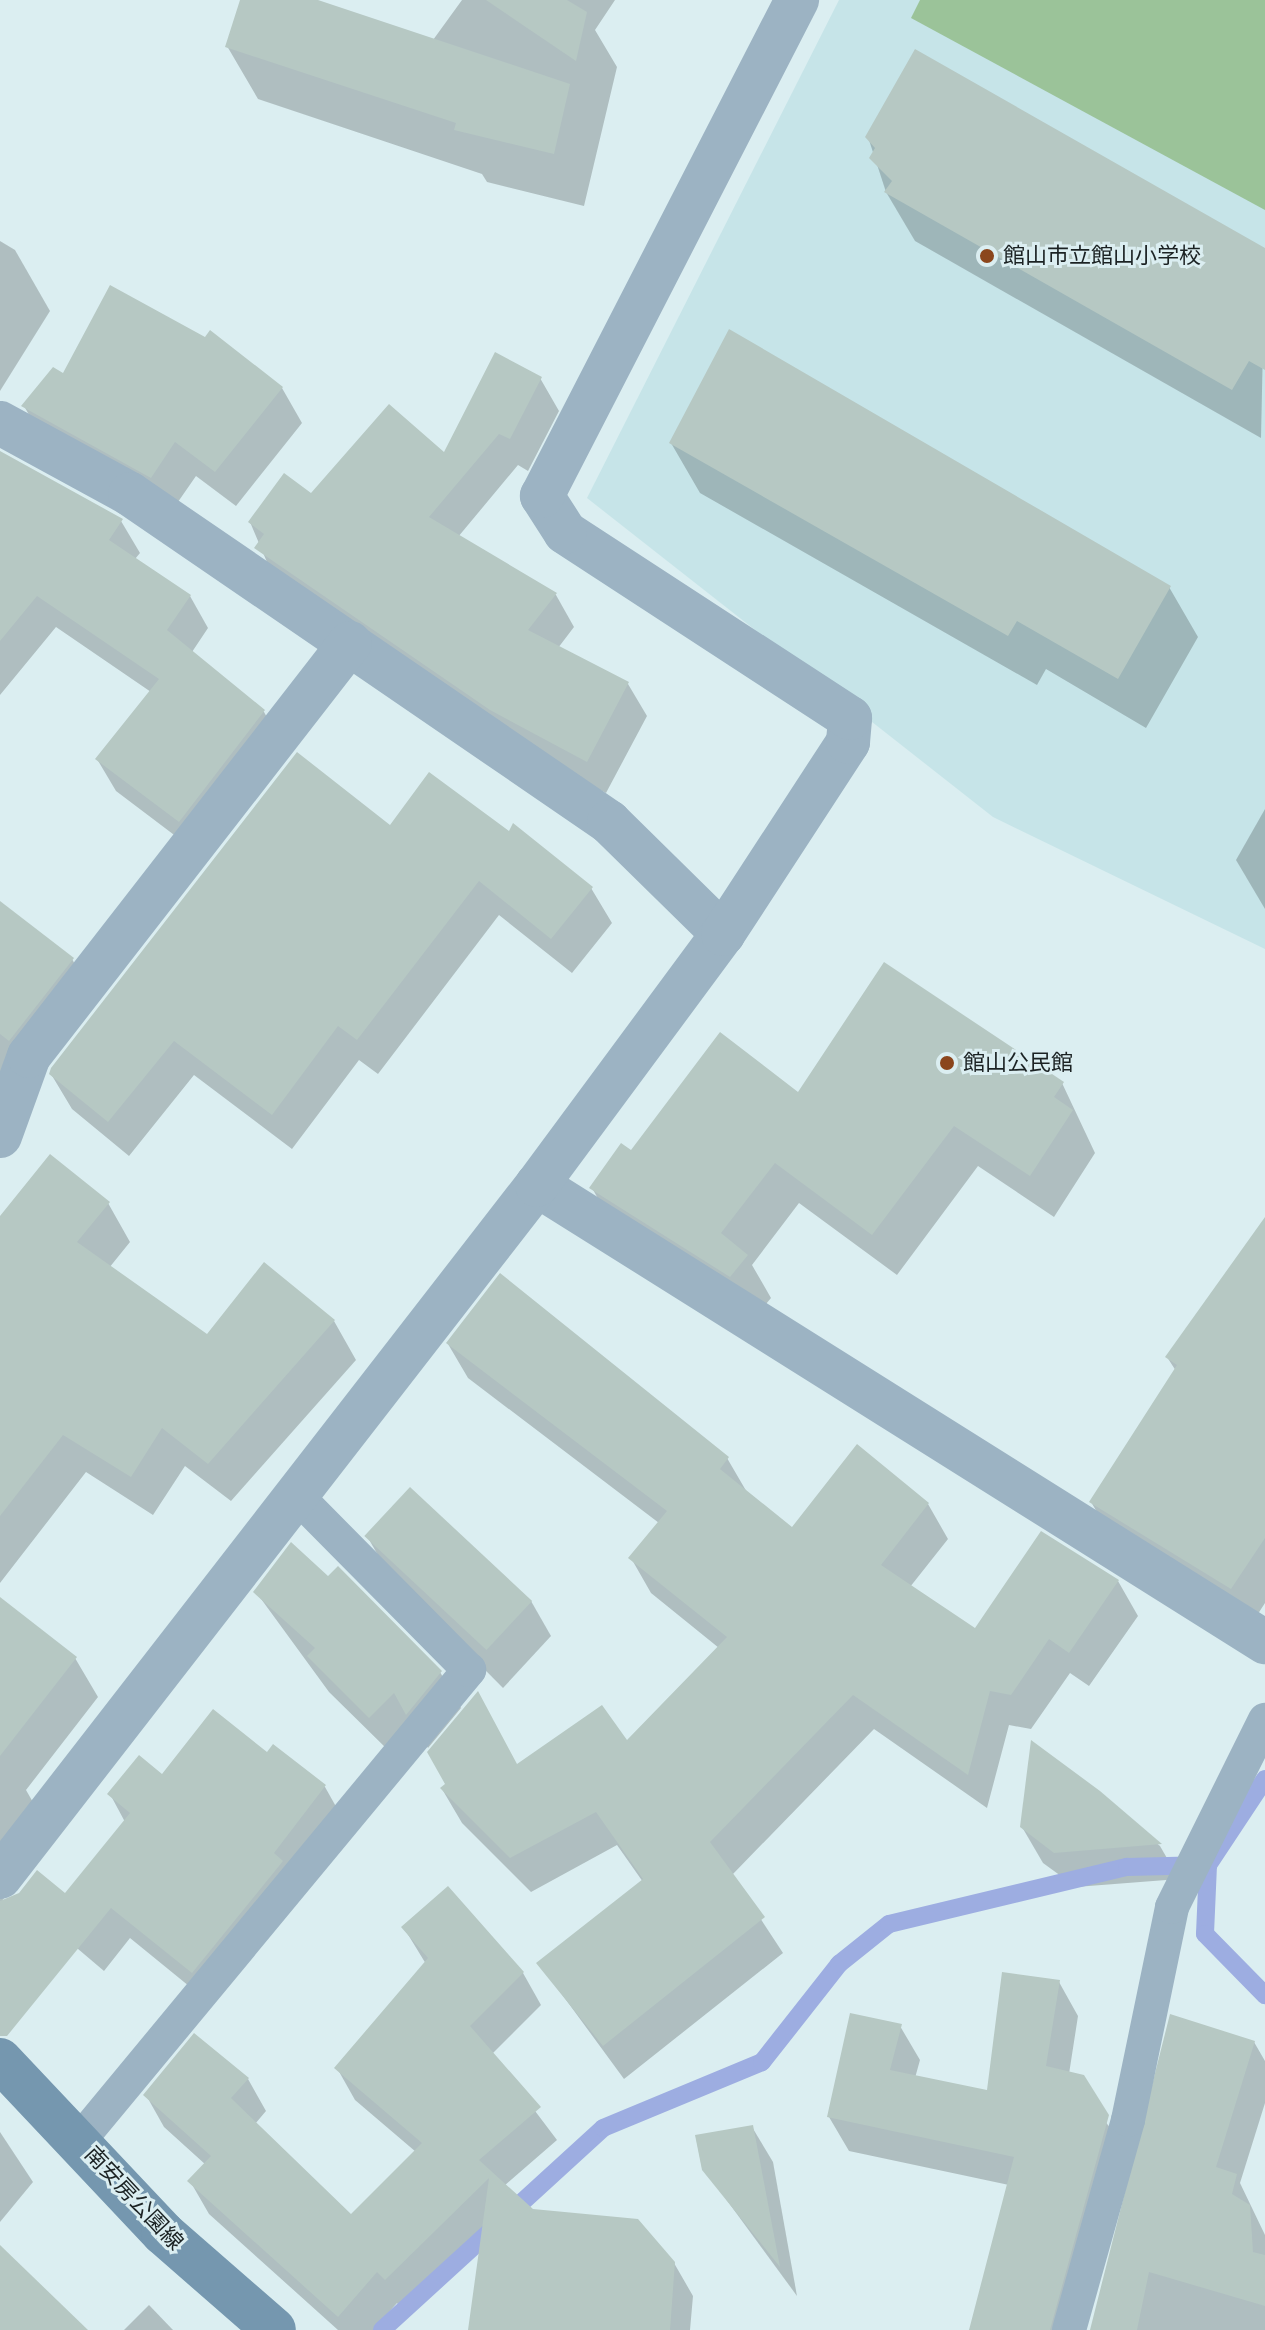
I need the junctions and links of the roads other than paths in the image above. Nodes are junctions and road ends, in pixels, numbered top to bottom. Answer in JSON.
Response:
{"nodes":[{"id":1,"x":797,"y":0,"type":"edge"},
{"id":2,"x":0,"y":423,"type":"edge"},
{"id":3,"x":350,"y":643,"type":"junction"},
{"id":4,"x":723,"y":934,"type":"junction"},
{"id":5,"x":0,"y":1136,"type":"edge"},
{"id":6,"x":537,"y":1185,"type":"junction"},
{"id":7,"x":294,"y":1493,"type":"junction"},
{"id":8,"x":1265,"y":1642,"type":"edge"},
{"id":9,"x":1265,"y":1720,"type":"edge"},
{"id":10,"x":0,"y":1877,"type":"edge"},
{"id":11,"x":0,"y":2060,"type":"edge"},
{"id":12,"x":79,"y":2141,"type":"junction"},
{"id":13,"x":274,"y":2330,"type":"edge"},
{"id":14,"x":1069,"y":2330,"type":"edge"}],
"edges":[{"from":1,"to":4,"type":"street"},
{"from":2,"to":3,"type":"street"},
{"from":3,"to":4,"type":"street"},
{"from":3,"to":5,"type":"street"},
{"from":4,"to":6,"type":"street"},
{"from":6,"to":7,"type":"street"},
{"from":6,"to":8,"type":"street"},
{"from":7,"to":10,"type":"street"},
{"from":7,"to":12,"type":"lane"},
{"from":9,"to":14,"type":"lane"},
{"from":11,"to":12,"type":"main road","name":"南安房公園線"},
{"from":12,"to":13,"type":"main road","name":"南安房公園線"}]}
